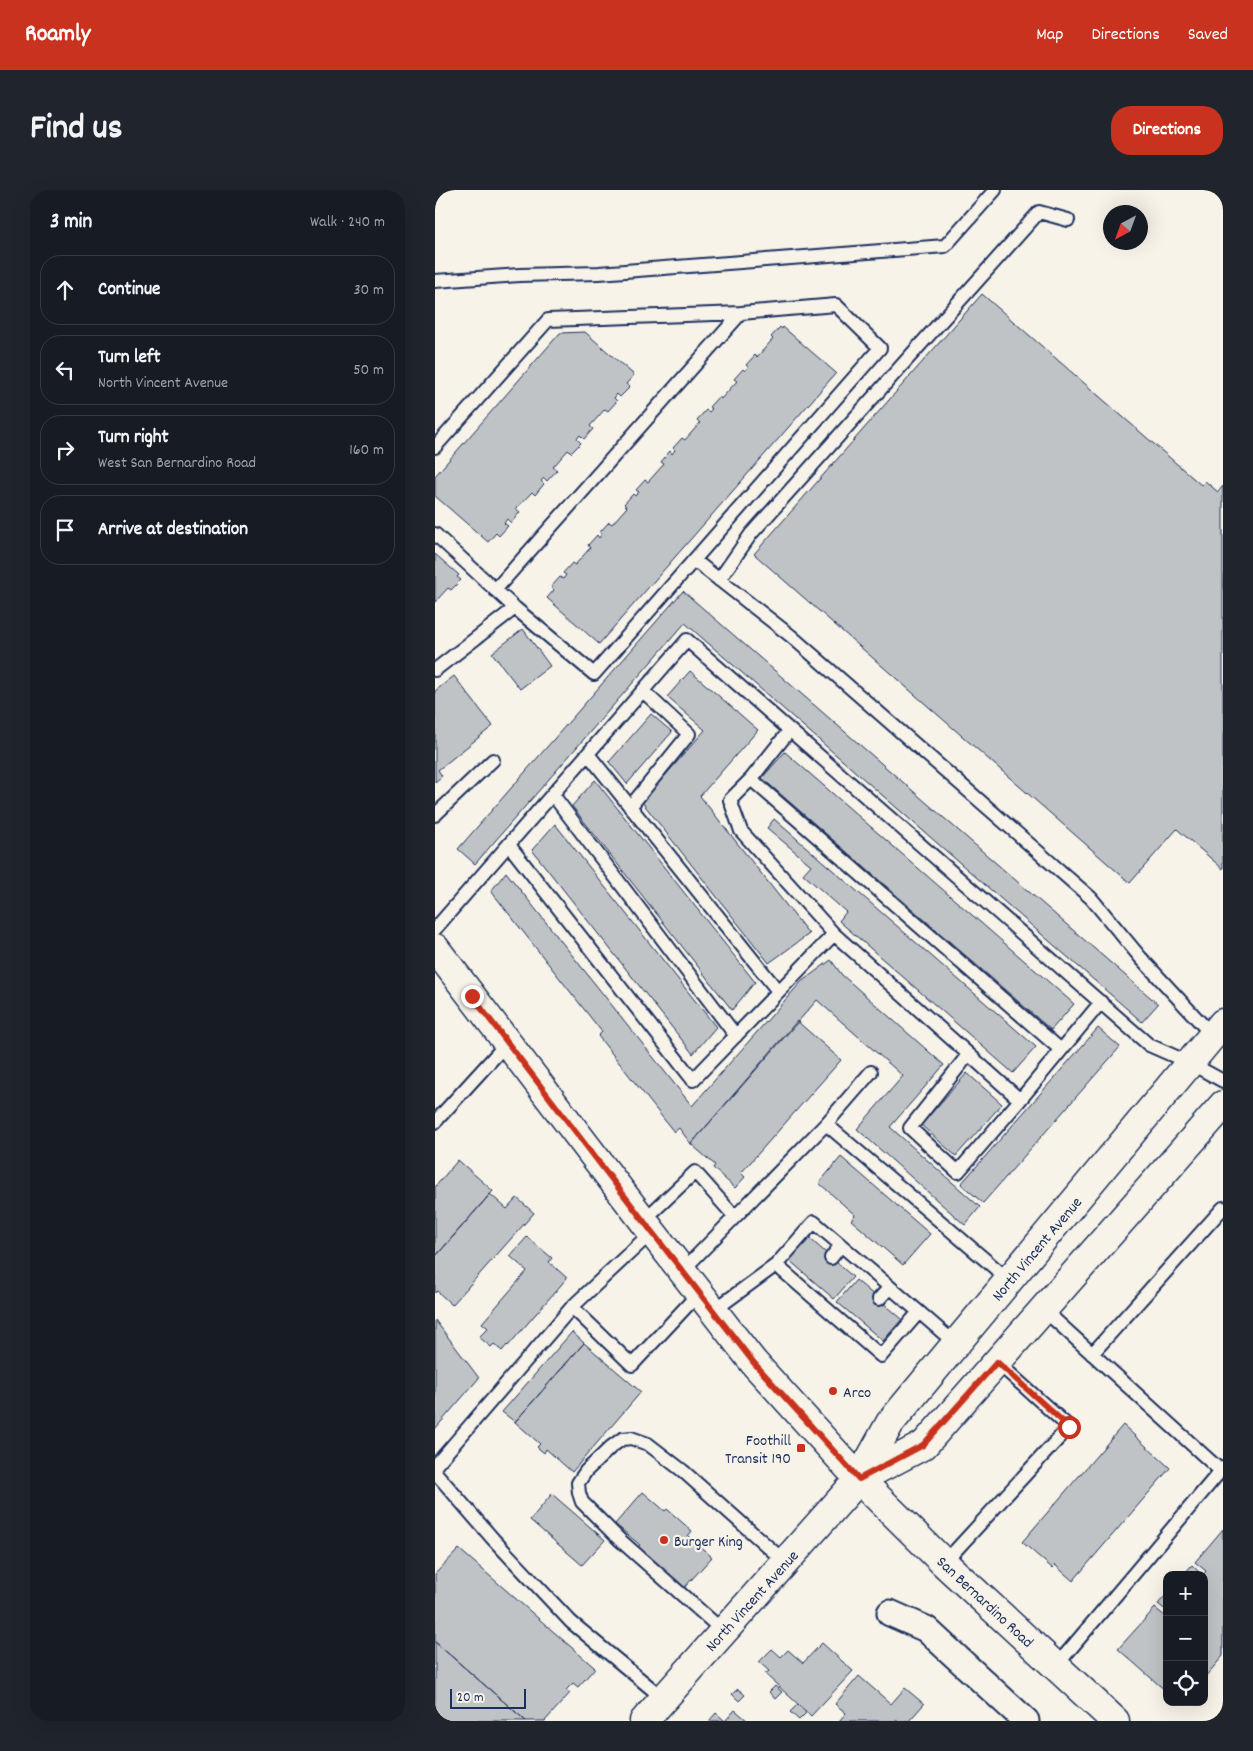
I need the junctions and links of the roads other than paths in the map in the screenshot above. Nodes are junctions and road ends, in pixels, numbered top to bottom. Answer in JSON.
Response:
{"nodes":[{"id":1,"x":995,"y":190,"type":"edge"},
{"id":2,"x":1068,"y":220,"type":"dead end"},
{"id":3,"x":435,"y":281,"type":"edge"},
{"id":4,"x":741,"y":313,"type":"junction"},
{"id":5,"x":435,"y":447,"type":"edge"},
{"id":6,"x":435,"y":534,"type":"edge"},
{"id":7,"x":694,"y":560,"type":"junction"},
{"id":8,"x":719,"y":580,"type":"junction"},
{"id":9,"x":495,"y":590,"type":"junction"},
{"id":10,"x":515,"y":608,"type":"junction"},
{"id":11,"x":435,"y":670,"type":"edge"},
{"id":12,"x":643,"y":692,"type":"junction"},
{"id":13,"x":790,"y":730,"type":"junction"},
{"id":14,"x":588,"y":754,"type":"junction"},
{"id":15,"x":493,"y":760,"type":"dead end"},
{"id":16,"x":751,"y":779,"type":"junction"},
{"id":17,"x":553,"y":795,"type":"junction"},
{"id":18,"x":630,"y":807,"type":"junction"},
{"id":19,"x":435,"y":815,"type":"edge"},
{"id":20,"x":509,"y":845,"type":"junction"},
{"id":21,"x":435,"y":929,"type":"edge"},
{"id":22,"x":834,"y":934,"type":"junction"},
{"id":23,"x":435,"y":948,"type":"edge"},
{"id":24,"x":778,"y":992,"type":"junction"},
{"id":25,"x":1101,"y":1002,"type":"junction"},
{"id":26,"x":1218,"y":1029,"type":"edge"},
{"id":27,"x":736,"y":1036,"type":"junction"},
{"id":28,"x":507,"y":1043,"type":"junction"},
{"id":29,"x":1061,"y":1050,"type":"junction"},
{"id":30,"x":969,"y":1055,"type":"junction"},
{"id":31,"x":1190,"y":1063,"type":"junction"},
{"id":32,"x":871,"y":1072,"type":"dead end"},
{"id":33,"x":1223,"y":1081,"type":"edge"},
{"id":34,"x":1020,"y":1100,"type":"junction"},
{"id":35,"x":1223,"y":1105,"type":"edge"},
{"id":36,"x":435,"y":1122,"type":"edge"},
{"id":37,"x":826,"y":1124,"type":"junction"},
{"id":38,"x":1223,"y":1208,"type":"edge"},
{"id":39,"x":735,"y":1217,"type":"junction"},
{"id":40,"x":647,"y":1227,"type":"junction"},
{"id":41,"x":841,"y":1245,"type":"junction"},
{"id":42,"x":831,"y":1258,"type":"dead end"},
{"id":43,"x":776,"y":1266,"type":"junction"},
{"id":44,"x":682,"y":1271,"type":"junction"},
{"id":45,"x":1009,"y":1280,"type":"junction"},
{"id":46,"x":890,"y":1287,"type":"junction"},
{"id":47,"x":879,"y":1299,"type":"dead end"},
{"id":48,"x":706,"y":1302,"type":"junction"},
{"id":49,"x":571,"y":1307,"type":"junction"},
{"id":50,"x":1043,"y":1309,"type":"junction"},
{"id":51,"x":919,"y":1312,"type":"junction"},
{"id":52,"x":956,"y":1344,"type":"junction"},
{"id":53,"x":1093,"y":1354,"type":"junction"},
{"id":54,"x":997,"y":1362,"type":"junction"},
{"id":55,"x":435,"y":1466,"type":"edge"},
{"id":56,"x":1222,"y":1470,"type":"edge"},
{"id":57,"x":435,"y":1472,"type":"edge"},
{"id":58,"x":859,"y":1479,"type":"junction"},
{"id":59,"x":785,"y":1562,"type":"junction"},
{"id":60,"x":944,"y":1563,"type":"junction"},
{"id":61,"x":890,"y":1613,"type":"dead end"},
{"id":62,"x":723,"y":1631,"type":"junction"},
{"id":63,"x":1056,"y":1666,"type":"junction"},
{"id":64,"x":664,"y":1699,"type":"junction"},
{"id":65,"x":644,"y":1721,"type":"edge"},
{"id":66,"x":1026,"y":1721,"type":"edge"},
{"id":67,"x":1115,"y":1721,"type":"edge"}],
"edges":[{"from":1,"to":3,"type":"lane"},
{"from":2,"to":8,"type":"lane"},
{"from":4,"to":5,"type":"lane"},
{"from":4,"to":7,"type":"lane"},
{"from":4,"to":9,"type":"lane"},
{"from":6,"to":9,"type":"lane"},
{"from":7,"to":8,"type":"lane"},
{"from":7,"to":10,"type":"lane"},
{"from":8,"to":26,"type":"lane"},
{"from":9,"to":10,"type":"lane"},
{"from":10,"to":11,"type":"lane"},
{"from":12,"to":13,"type":"lane"},
{"from":12,"to":14,"type":"lane"},
{"from":12,"to":18,"type":"lane"},
{"from":13,"to":16,"type":"lane"},
{"from":13,"to":25,"type":"lane"},
{"from":14,"to":17,"type":"lane"},
{"from":14,"to":18,"type":"lane"},
{"from":15,"to":19,"type":"lane"},
{"from":16,"to":22,"type":"lane"},
{"from":16,"to":29,"type":"lane"},
{"from":17,"to":20,"type":"lane"},
{"from":17,"to":27,"type":"lane"},
{"from":18,"to":24,"type":"lane"},
{"from":20,"to":21,"type":"lane"},
{"from":20,"to":27,"type":"lane"},
{"from":22,"to":24,"type":"lane"},
{"from":22,"to":30,"type":"lane"},
{"from":23,"to":28,"type":"street","name":"San Bernardino Road"},
{"from":24,"to":27,"type":"lane"},
{"from":25,"to":29,"type":"lane"},
{"from":25,"to":31,"type":"lane"},
{"from":26,"to":31,"type":"street","name":"North Vincent Avenue"},
{"from":28,"to":36,"type":"lane"},
{"from":28,"to":40,"type":"street","name":"San Bernardino Road"},
{"from":29,"to":34,"type":"lane"},
{"from":30,"to":34,"type":"lane"},
{"from":30,"to":34,"type":"lane"},
{"from":31,"to":33,"type":"lane"},
{"from":31,"to":45,"type":"street","name":"North Vincent Avenue"},
{"from":32,"to":37,"type":"lane"},
{"from":35,"to":50,"type":"street","name":"North Vincent Avenue"},
{"from":37,"to":39,"type":"lane"},
{"from":37,"to":45,"type":"lane"},
{"from":38,"to":53,"type":"lane"},
{"from":39,"to":40,"type":"lane"},
{"from":39,"to":44,"type":"lane"},
{"from":40,"to":44,"type":"street","name":"San Bernardino Road"},
{"from":40,"to":49,"type":"lane"},
{"from":41,"to":42,"type":"lane"},
{"from":41,"to":43,"type":"lane"},
{"from":41,"to":46,"type":"lane"},
{"from":43,"to":48,"type":"lane"},
{"from":43,"to":51,"type":"lane"},
{"from":44,"to":48,"type":"street","name":"San Bernardino Road"},
{"from":45,"to":52,"type":"street","name":"North Vincent Avenue"},
{"from":46,"to":47,"type":"lane"},
{"from":46,"to":51,"type":"lane"},
{"from":48,"to":49,"type":"lane"},
{"from":48,"to":58,"type":"street","name":"San Bernardino Road"},
{"from":49,"to":55,"type":"lane"},
{"from":50,"to":53,"type":"lane"},
{"from":50,"to":54,"type":"street","name":"North Vincent Avenue"},
{"from":51,"to":52,"type":"lane"},
{"from":52,"to":58,"type":"street","name":"North Vincent Avenue"},
{"from":53,"to":56,"type":"lane"},
{"from":54,"to":58,"type":"street","name":"North Vincent Avenue"},
{"from":54,"to":60,"type":"lane"},
{"from":56,"to":63,"type":"lane"},
{"from":57,"to":64,"type":"lane"},
{"from":58,"to":59,"type":"street","name":"North Vincent Avenue"},
{"from":58,"to":60,"type":"street","name":"San Bernardino Road"},
{"from":59,"to":62,"type":"street","name":"North Vincent Avenue"},
{"from":59,"to":62,"type":"lane"},
{"from":60,"to":63,"type":"street","name":"San Bernardino Road"},
{"from":61,"to":66,"type":"street"},
{"from":62,"to":64,"type":"street","name":"North Vincent Avenue"},
{"from":63,"to":67,"type":"street","name":"San Bernardino Road"},
{"from":64,"to":65,"type":"street","name":"North Vincent Avenue"}]}
